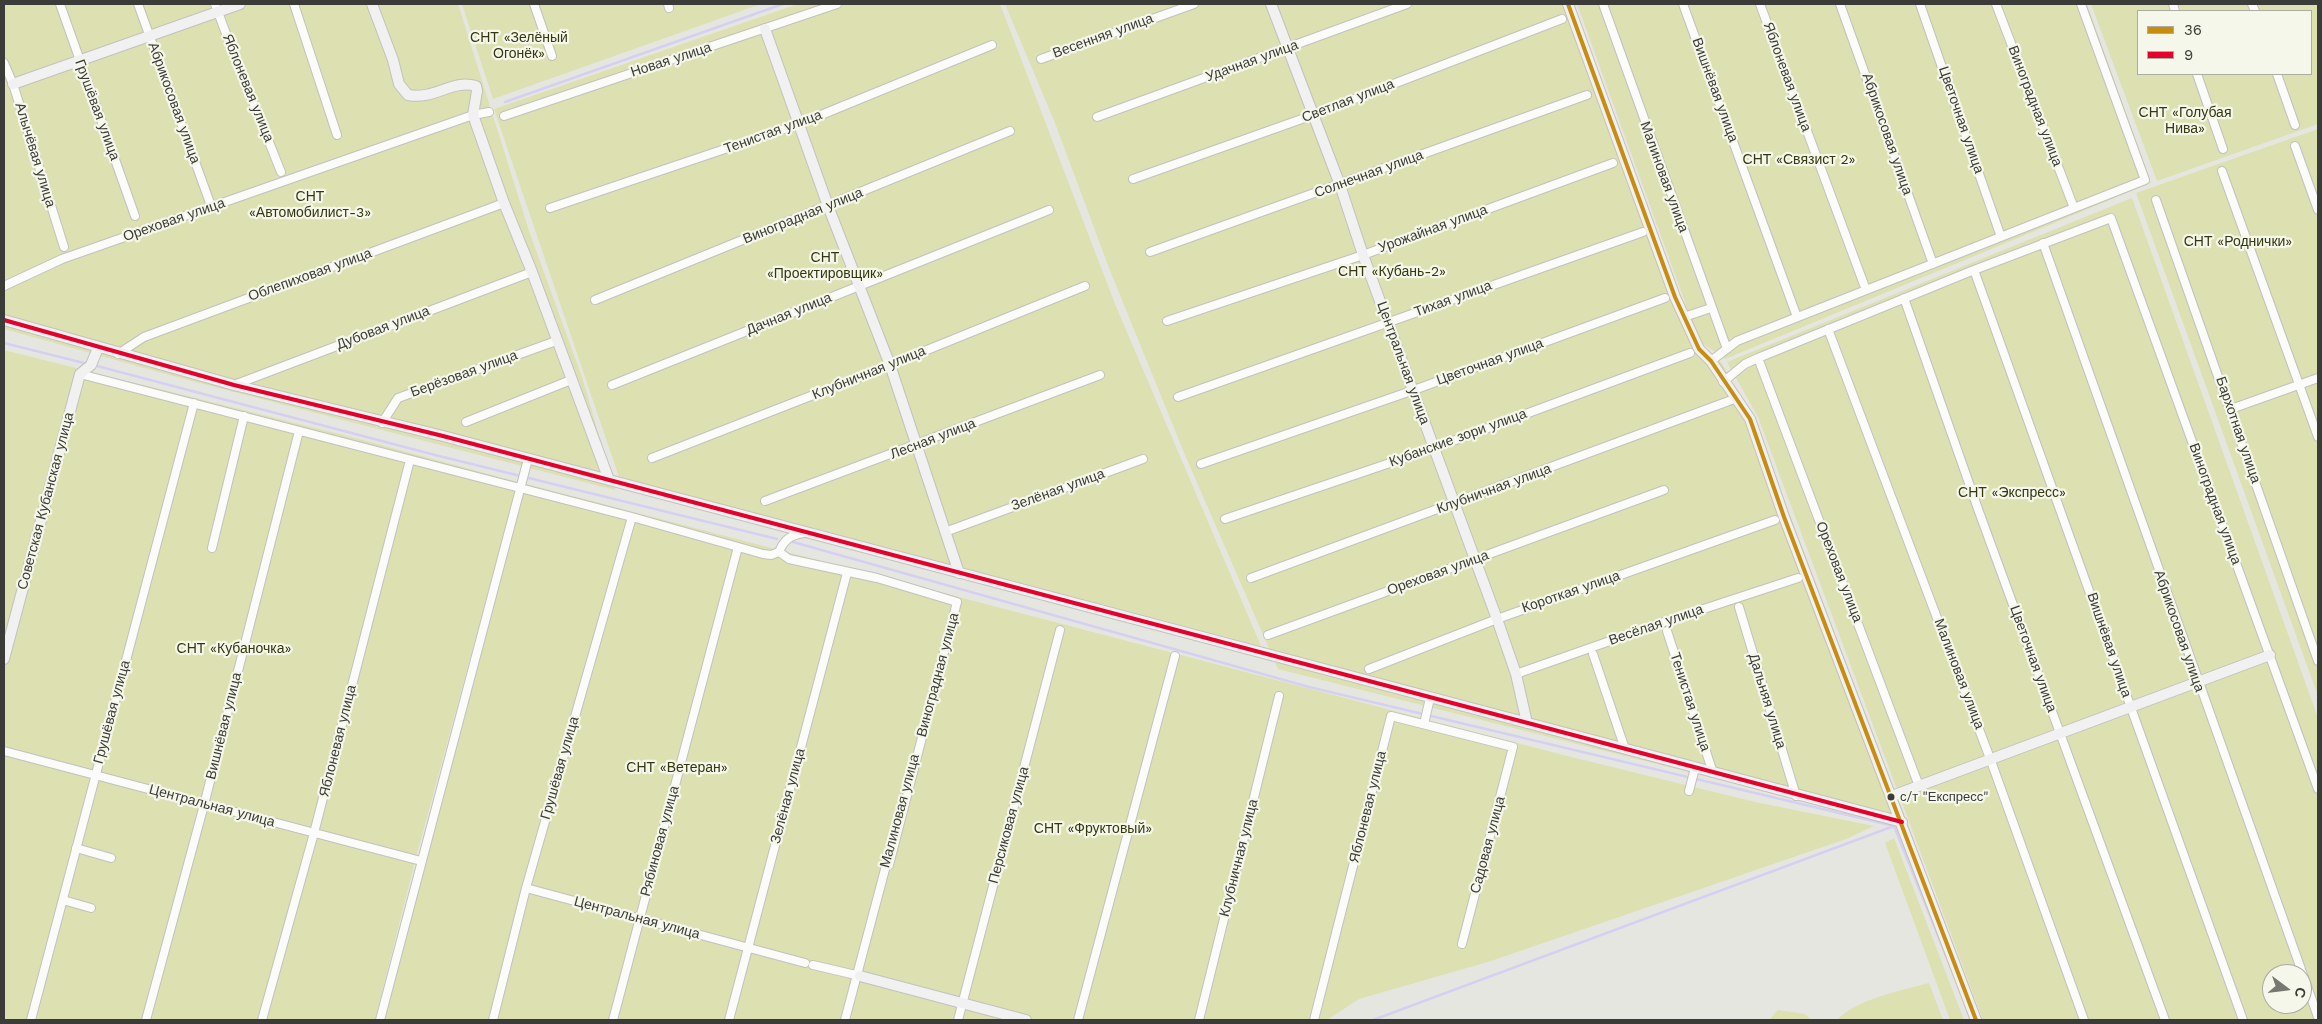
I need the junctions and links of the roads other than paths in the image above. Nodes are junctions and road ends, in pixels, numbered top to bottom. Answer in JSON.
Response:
{"nodes":[{"id":1,"x":60,"y":4,"type":"edge"},
{"id":2,"x":138,"y":4,"type":"edge"},
{"id":3,"x":240,"y":4,"type":"edge"},
{"id":4,"x":294,"y":4,"type":"edge"},
{"id":5,"x":372,"y":4,"type":"edge"},
{"id":6,"x":534,"y":4,"type":"edge"},
{"id":7,"x":837,"y":4,"type":"edge"},
{"id":8,"x":1194,"y":4,"type":"edge"},
{"id":9,"x":1272,"y":4,"type":"edge"},
{"id":10,"x":1407,"y":4,"type":"edge"},
{"id":11,"x":1568,"y":4,"type":"edge"},
{"id":12,"x":1603,"y":4,"type":"edge"},
{"id":13,"x":1683,"y":4,"type":"edge"},
{"id":14,"x":1760,"y":4,"type":"edge"},
{"id":15,"x":1840,"y":4,"type":"edge"},
{"id":16,"x":1920,"y":4,"type":"edge"},
{"id":17,"x":1996,"y":4,"type":"edge"},
{"id":18,"x":2081,"y":4,"type":"edge"},
{"id":19,"x":217,"y":8,"type":"edge"},
{"id":20,"x":1562,"y":20,"type":"dead end"},
{"id":21,"x":765,"y":29,"type":"junction"},
{"id":22,"x":150,"y":36,"type":"junction"},
{"id":23,"x":992,"y":45,"type":"dead end"},
{"id":24,"x":1288,"y":48,"type":"junction"},
{"id":25,"x":552,"y":56,"type":"dead end"},
{"id":26,"x":1041,"y":58,"type":"dead end"},
{"id":27,"x":80,"y":62,"type":"junction"},
{"id":28,"x":4,"y":63,"type":"edge"},
{"id":29,"x":2197,"y":75,"type":"edge"},
{"id":30,"x":2277,"y":75,"type":"edge"},
{"id":31,"x":13,"y":84,"type":"junction"},
{"id":32,"x":1587,"y":95,"type":"dead end"},
{"id":33,"x":489,"y":112,"type":"dead end"},
{"id":34,"x":473,"y":114,"type":"junction"},
{"id":35,"x":1314,"y":115,"type":"junction"},
{"id":36,"x":504,"y":116,"type":"dead end"},
{"id":37,"x":1097,"y":117,"type":"dead end"},
{"id":38,"x":799,"y":124,"type":"junction"},
{"id":39,"x":2295,"y":125,"type":"dead end"},
{"id":40,"x":1010,"y":131,"type":"dead end"},
{"id":41,"x":337,"y":136,"type":"dead end"},
{"id":42,"x":2295,"y":146,"type":"dead end"},
{"id":43,"x":2223,"y":149,"type":"dead end"},
{"id":44,"x":1613,"y":163,"type":"dead end"},
{"id":45,"x":2222,"y":171,"type":"dead end"},
{"id":46,"x":282,"y":172,"type":"dead end"},
{"id":47,"x":1133,"y":179,"type":"dead end"},
{"id":48,"x":1340,"y":185,"type":"junction"},
{"id":49,"x":2156,"y":200,"type":"dead end"},
{"id":50,"x":210,"y":203,"type":"dead end"},
{"id":51,"x":504,"y":203,"type":"junction"},
{"id":52,"x":828,"y":206,"type":"junction"},
{"id":53,"x":550,"y":208,"type":"dead end"},
{"id":54,"x":2074,"y":208,"type":"junction"},
{"id":55,"x":1049,"y":210,"type":"dead end"},
{"id":56,"x":2318,"y":210,"type":"edge"},
{"id":57,"x":135,"y":216,"type":"dead end"},
{"id":58,"x":1643,"y":232,"type":"dead end"},
{"id":59,"x":2001,"y":237,"type":"junction"},
{"id":60,"x":2043,"y":243,"type":"junction"},
{"id":61,"x":64,"y":247,"type":"dead end"},
{"id":62,"x":1150,"y":252,"type":"dead end"},
{"id":63,"x":1363,"y":256,"type":"junction"},
{"id":64,"x":1933,"y":264,"type":"junction"},
{"id":65,"x":1974,"y":270,"type":"junction"},
{"id":66,"x":532,"y":272,"type":"junction"},
{"id":67,"x":860,"y":285,"type":"junction"},
{"id":68,"x":4,"y":286,"type":"edge"},
{"id":69,"x":1085,"y":286,"type":"dead end"},
{"id":70,"x":1866,"y":290,"type":"junction"},
{"id":71,"x":1665,"y":298,"type":"dead end"},
{"id":72,"x":1904,"y":298,"type":"junction"},
{"id":73,"x":595,"y":300,"type":"dead end"},
{"id":74,"x":1711,"y":308,"type":"junction"},
{"id":75,"x":1684,"y":317,"type":"junction"},
{"id":76,"x":1797,"y":317,"type":"junction"},
{"id":77,"x":4,"y":320,"type":"edge"},
{"id":78,"x":1167,"y":322,"type":"dead end"},
{"id":79,"x":1387,"y":322,"type":"junction"},
{"id":80,"x":1828,"y":329,"type":"junction"},
{"id":81,"x":556,"y":341,"type":"junction"},
{"id":82,"x":98,"y":348,"type":"junction"},
{"id":83,"x":1727,"y":349,"type":"junction"},
{"id":84,"x":1690,"y":353,"type":"dead end"},
{"id":85,"x":118,"y":354,"type":"junction"},
{"id":86,"x":1758,"y":358,"type":"junction"},
{"id":87,"x":1711,"y":361,"type":"junction"},
{"id":88,"x":890,"y":365,"type":"junction"},
{"id":89,"x":80,"y":374,"type":"junction"},
{"id":90,"x":1100,"y":375,"type":"dead end"},
{"id":91,"x":2318,"y":378,"type":"edge"},
{"id":92,"x":571,"y":380,"type":"junction"},
{"id":93,"x":1724,"y":382,"type":"junction"},
{"id":94,"x":234,"y":385,"type":"junction"},
{"id":95,"x":2299,"y":385,"type":"junction"},
{"id":96,"x":612,"y":386,"type":"dead end"},
{"id":97,"x":1414,"y":390,"type":"junction"},
{"id":98,"x":1178,"y":397,"type":"dead end"},
{"id":99,"x":1737,"y":398,"type":"junction"},
{"id":100,"x":194,"y":403,"type":"junction"},
{"id":101,"x":2231,"y":409,"type":"junction"},
{"id":102,"x":244,"y":416,"type":"junction"},
{"id":103,"x":466,"y":422,"type":"dead end"},
{"id":104,"x":382,"y":423,"type":"junction"},
{"id":105,"x":299,"y":431,"type":"junction"},
{"id":106,"x":2318,"y":437,"type":"edge"},
{"id":107,"x":915,"y":446,"type":"junction"},
{"id":108,"x":1434,"y":448,"type":"junction"},
{"id":109,"x":652,"y":458,"type":"dead end"},
{"id":110,"x":528,"y":459,"type":"junction"},
{"id":111,"x":1143,"y":459,"type":"dead end"},
{"id":112,"x":410,"y":460,"type":"junction"},
{"id":113,"x":1201,"y":464,"type":"dead end"},
{"id":114,"x":608,"y":480,"type":"junction"},
{"id":115,"x":520,"y":490,"type":"junction"},
{"id":116,"x":1664,"y":490,"type":"dead end"},
{"id":117,"x":765,"y":501,"type":"dead end"},
{"id":118,"x":1455,"y":504,"type":"junction"},
{"id":119,"x":632,"y":517,"type":"junction"},
{"id":120,"x":1225,"y":520,"type":"dead end"},
{"id":121,"x":1775,"y":520,"type":"dead end"},
{"id":122,"x":945,"y":532,"type":"junction"},
{"id":123,"x":806,"y":533,"type":"junction"},
{"id":124,"x":738,"y":547,"type":"junction"},
{"id":125,"x":212,"y":548,"type":"dead end"},
{"id":126,"x":779,"y":552,"type":"junction"},
{"id":127,"x":1474,"y":560,"type":"junction"},
{"id":128,"x":847,"y":573,"type":"junction"},
{"id":129,"x":959,"y":574,"type":"junction"},
{"id":130,"x":1251,"y":578,"type":"dead end"},
{"id":131,"x":1798,"y":578,"type":"dead end"},
{"id":132,"x":956,"y":602,"type":"junction"},
{"id":133,"x":1739,"y":607,"type":"dead end"},
{"id":134,"x":1497,"y":619,"type":"junction"},
{"id":135,"x":1060,"y":630,"type":"dead end"},
{"id":136,"x":1668,"y":631,"type":"dead end"},
{"id":137,"x":1268,"y":635,"type":"dead end"},
{"id":138,"x":1592,"y":654,"type":"dead end"},
{"id":139,"x":2270,"y":655,"type":"junction"},
{"id":140,"x":1175,"y":656,"type":"dead end"},
{"id":141,"x":4,"y":660,"type":"edge"},
{"id":142,"x":2318,"y":661,"type":"edge"},
{"id":143,"x":1368,"y":669,"type":"dead end"},
{"id":144,"x":1516,"y":674,"type":"junction"},
{"id":145,"x":2198,"y":683,"type":"junction"},
{"id":146,"x":1279,"y":696,"type":"dead end"},
{"id":147,"x":1430,"y":698,"type":"junction"},
{"id":148,"x":2131,"y":708,"type":"junction"},
{"id":149,"x":1425,"y":718,"type":"junction"},
{"id":150,"x":1527,"y":724,"type":"junction"},
{"id":151,"x":2060,"y":735,"type":"junction"},
{"id":152,"x":1513,"y":746,"type":"joint"},
{"id":153,"x":1625,"y":749,"type":"junction"},
{"id":154,"x":4,"y":751,"type":"edge"},
{"id":155,"x":1991,"y":761,"type":"junction"},
{"id":156,"x":1713,"y":773,"type":"junction"},
{"id":157,"x":95,"y":775,"type":"junction"},
{"id":158,"x":1693,"y":775,"type":"junction"},
{"id":159,"x":1919,"y":786,"type":"junction"},
{"id":160,"x":2318,"y":789,"type":"edge"},
{"id":161,"x":1689,"y":791,"type":"dead end"},
{"id":162,"x":1796,"y":796,"type":"junction"},
{"id":163,"x":1892,"y":796,"type":"junction"},
{"id":164,"x":204,"y":804,"type":"junction"},
{"id":165,"x":1902,"y":822,"type":"junction"},
{"id":166,"x":314,"y":832,"type":"junction"},
{"id":167,"x":76,"y":848,"type":"junction"},
{"id":168,"x":112,"y":858,"type":"dead end"},
{"id":169,"x":420,"y":862,"type":"junction"},
{"id":170,"x":889,"y":865,"type":"dead end"},
{"id":171,"x":526,"y":888,"type":"junction"},
{"id":172,"x":62,"y":900,"type":"junction"},
{"id":173,"x":91,"y":908,"type":"dead end"},
{"id":174,"x":640,"y":918,"type":"junction"},
{"id":175,"x":875,"y":918,"type":"dead end"},
{"id":176,"x":1462,"y":944,"type":"dead end"},
{"id":177,"x":748,"y":948,"type":"junction"},
{"id":178,"x":858,"y":975,"type":"junction"},
{"id":179,"x":962,"y":1004,"type":"junction"},
{"id":180,"x":2318,"y":1017,"type":"edge"},
{"id":181,"x":31,"y":1020,"type":"edge"},
{"id":182,"x":146,"y":1020,"type":"edge"},
{"id":183,"x":262,"y":1020,"type":"edge"},
{"id":184,"x":380,"y":1020,"type":"edge"},
{"id":185,"x":493,"y":1020,"type":"edge"},
{"id":186,"x":613,"y":1020,"type":"edge"},
{"id":187,"x":729,"y":1020,"type":"edge"},
{"id":188,"x":846,"y":1020,"type":"edge"},
{"id":189,"x":958,"y":1020,"type":"edge"},
{"id":190,"x":1026,"y":1020,"type":"edge"},
{"id":191,"x":1078,"y":1020,"type":"edge"},
{"id":192,"x":1199,"y":1020,"type":"edge"},
{"id":193,"x":1314,"y":1020,"type":"edge"},
{"id":194,"x":1976,"y":1020,"type":"edge"},
{"id":195,"x":2084,"y":1020,"type":"edge"},
{"id":196,"x":2165,"y":1020,"type":"edge"},
{"id":197,"x":2243,"y":1020,"type":"edge"}],
"edges":[{"from":1,"to":27,"type":"street","name":"Грушёвая улица"},
{"from":2,"to":22,"type":"street","name":"Абрикосовая улица"},
{"from":3,"to":19,"type":"street"},
{"from":4,"to":41,"type":"street"},
{"from":5,"to":34,"type":"street"},
{"from":6,"to":25,"type":"street"},
{"from":7,"to":21,"type":"street","name":"Новая улица"},
{"from":8,"to":26,"type":"street","name":"Весенняя улица"},
{"from":9,"to":24,"type":"street","name":"Центральная улица"},
{"from":10,"to":24,"type":"street","name":"Удачная улица"},
{"from":11,"to":75,"type":"street"},
{"from":12,"to":74,"type":"street","name":"Малиновая улица"},
{"from":13,"to":76,"type":"street","name":"Вишнёвая улица"},
{"from":14,"to":70,"type":"street","name":"Яблоневая улица"},
{"from":15,"to":64,"type":"street","name":"Абрикосовая улица"},
{"from":16,"to":59,"type":"street","name":"Цветочная улица"},
{"from":17,"to":54,"type":"street","name":"Виноградная улица"},
{"from":18,"to":54,"type":"street"},
{"from":19,"to":22,"type":"street"},
{"from":19,"to":46,"type":"street","name":"Яблоневая улица"},
{"from":20,"to":35,"type":"street","name":"Светлая улица"},
{"from":21,"to":36,"type":"street","name":"Новая улица"},
{"from":21,"to":38,"type":"street"},
{"from":22,"to":27,"type":"street"},
{"from":22,"to":50,"type":"street","name":"Абрикосовая улица"},
{"from":23,"to":38,"type":"street","name":"Тенистая улица"},
{"from":24,"to":35,"type":"street","name":"Центральная улица"},
{"from":24,"to":37,"type":"street","name":"Удачная улица"},
{"from":27,"to":31,"type":"street"},
{"from":27,"to":57,"type":"street","name":"Грушёвая улица"},
{"from":28,"to":31,"type":"street","name":"Алычёвая улица"},
{"from":29,"to":43,"type":"street"},
{"from":30,"to":39,"type":"street"},
{"from":31,"to":61,"type":"street","name":"Алычёвая улица"},
{"from":32,"to":48,"type":"street","name":"Солнечная улица"},
{"from":33,"to":34,"type":"street","name":"Ореховая улица"},
{"from":34,"to":51,"type":"street"},
{"from":34,"to":68,"type":"street","name":"Ореховая улица"},
{"from":35,"to":47,"type":"street","name":"Светлая улица"},
{"from":35,"to":48,"type":"street","name":"Центральная улица"},
{"from":38,"to":52,"type":"street"},
{"from":38,"to":53,"type":"street","name":"Тенистая улица"},
{"from":40,"to":52,"type":"street","name":"Виноградная улица"},
{"from":42,"to":56,"type":"street"},
{"from":44,"to":63,"type":"street","name":"Урожайная улица"},
{"from":45,"to":95,"type":"street"},
{"from":48,"to":62,"type":"street","name":"Солнечная улица"},
{"from":48,"to":63,"type":"street","name":"Центральная улица"},
{"from":49,"to":101,"type":"street","name":"Бархотная улица"},
{"from":51,"to":66,"type":"street"},
{"from":51,"to":85,"type":"street","name":"Облепиховая улица"},
{"from":52,"to":67,"type":"street"},
{"from":52,"to":73,"type":"street","name":"Виноградная улица"},
{"from":54,"to":59,"type":"street"},
{"from":55,"to":67,"type":"street","name":"Дачная улица"},
{"from":58,"to":79,"type":"street","name":"Тихая улица"},
{"from":59,"to":64,"type":"street"},
{"from":60,"to":65,"type":"street"},
{"from":60,"to":139,"type":"street","name":"Виноградная улица"},
{"from":60,"to":145,"type":"street","name":"Абрикосовая улица"},
{"from":63,"to":78,"type":"street","name":"Урожайная улица"},
{"from":63,"to":79,"type":"street","name":"Центральная улица"},
{"from":64,"to":70,"type":"street"},
{"from":65,"to":72,"type":"street"},
{"from":65,"to":148,"type":"street","name":"Вишнёвая улица"},
{"from":66,"to":81,"type":"street"},
{"from":66,"to":94,"type":"street","name":"Дубовая улица"},
{"from":67,"to":88,"type":"street"},
{"from":67,"to":96,"type":"street","name":"Дачная улица"},
{"from":69,"to":88,"type":"street","name":"Клубничная улица"},
{"from":70,"to":76,"type":"street"},
{"from":71,"to":97,"type":"street","name":"Цветочная улица"},
{"from":72,"to":80,"type":"street"},
{"from":72,"to":151,"type":"street","name":"Цветочная улица"},
{"from":74,"to":75,"type":"street"},
{"from":74,"to":83,"type":"street","name":"Малиновая улица"},
{"from":75,"to":87,"type":"street"},
{"from":76,"to":83,"type":"street"},
{"from":77,"to":82,"type":"street"},
{"from":79,"to":97,"type":"street","name":"Центральная улица"},
{"from":79,"to":98,"type":"street","name":"Тихая улица"},
{"from":80,"to":86,"type":"street"},
{"from":80,"to":155,"type":"street","name":"Малиновая улица"},
{"from":81,"to":92,"type":"street"},
{"from":81,"to":104,"type":"street","name":"Берёзовая улица"},
{"from":82,"to":85,"type":"street"},
{"from":82,"to":89,"type":"street","name":"Советская Кубанская улица"},
{"from":83,"to":87,"type":"street"},
{"from":84,"to":108,"type":"street","name":"Кубанские зори улица"},
{"from":85,"to":94,"type":"street"},
{"from":86,"to":93,"type":"street"},
{"from":86,"to":159,"type":"street","name":"Ореховая улица"},
{"from":87,"to":93,"type":"street"},
{"from":88,"to":107,"type":"street"},
{"from":88,"to":109,"type":"street","name":"Клубничная улица"},
{"from":89,"to":100,"type":"street"},
{"from":89,"to":141,"type":"street","name":"Советская Кубанская улица"},
{"from":90,"to":107,"type":"street","name":"Лесная улица"},
{"from":91,"to":95,"type":"street"},
{"from":92,"to":103,"type":"street"},
{"from":92,"to":114,"type":"street"},
{"from":93,"to":99,"type":"street"},
{"from":94,"to":104,"type":"street"},
{"from":95,"to":101,"type":"street"},
{"from":95,"to":106,"type":"street"},
{"from":97,"to":108,"type":"street","name":"Центральная улица"},
{"from":97,"to":113,"type":"street","name":"Цветочная улица"},
{"from":99,"to":118,"type":"street","name":"Клубничная улица"},
{"from":99,"to":163,"type":"street"},
{"from":100,"to":102,"type":"street"},
{"from":100,"to":157,"type":"street","name":"Грушёвая улица"},
{"from":101,"to":142,"type":"street","name":"Бархотная улица"},
{"from":102,"to":105,"type":"street"},
{"from":102,"to":125,"type":"street"},
{"from":104,"to":110,"type":"street"},
{"from":105,"to":112,"type":"street"},
{"from":105,"to":164,"type":"street","name":"Вишнёвая улица"},
{"from":107,"to":117,"type":"street","name":"Лесная улица"},
{"from":107,"to":122,"type":"street"},
{"from":108,"to":118,"type":"street","name":"Центральная улица"},
{"from":108,"to":120,"type":"street","name":"Кубанские зори улица"},
{"from":110,"to":114,"type":"street"},
{"from":110,"to":115,"type":"street"},
{"from":111,"to":122,"type":"street","name":"Зелёная улица"},
{"from":112,"to":115,"type":"street"},
{"from":112,"to":166,"type":"street","name":"Яблоневая улица"},
{"from":114,"to":123,"type":"street"},
{"from":115,"to":119,"type":"street"},
{"from":115,"to":169,"type":"street"},
{"from":116,"to":127,"type":"street","name":"Ореховая улица"},
{"from":118,"to":127,"type":"street","name":"Центральная улица"},
{"from":118,"to":130,"type":"street","name":"Клубничная улица"},
{"from":119,"to":124,"type":"street"},
{"from":119,"to":171,"type":"street","name":"Грушёвая улица"},
{"from":121,"to":134,"type":"street","name":"Короткая улица"},
{"from":122,"to":129,"type":"street"},
{"from":123,"to":126,"type":"street"},
{"from":123,"to":129,"type":"street"},
{"from":124,"to":126,"type":"street"},
{"from":124,"to":174,"type":"street","name":"Рябиновая улица"},
{"from":126,"to":128,"type":"street"},
{"from":127,"to":134,"type":"street","name":"Центральная улица"},
{"from":127,"to":137,"type":"street","name":"Ореховая улица"},
{"from":128,"to":132,"type":"street"},
{"from":128,"to":177,"type":"street","name":"Зелёная улица"},
{"from":129,"to":147,"type":"street"},
{"from":131,"to":144,"type":"street","name":"Весёлая улица"},
{"from":132,"to":170,"type":"street","name":"Виноградная улица"},
{"from":132,"to":178,"type":"street","name":"Малиновая улица"},
{"from":133,"to":162,"type":"street","name":"Дальняя улица"},
{"from":134,"to":143,"type":"street","name":"Короткая улица"},
{"from":134,"to":144,"type":"street","name":"Центральная улица"},
{"from":135,"to":179,"type":"street","name":"Персиковая улица"},
{"from":136,"to":156,"type":"street","name":"Тенистая улица"},
{"from":138,"to":153,"type":"street"},
{"from":139,"to":145,"type":"street"},
{"from":139,"to":160,"type":"street","name":"Виноградная улица"},
{"from":140,"to":191,"type":"street"},
{"from":144,"to":150,"type":"street","name":"Центральная улица"},
{"from":145,"to":148,"type":"street"},
{"from":145,"to":180,"type":"street","name":"Абрикосовая улица"},
{"from":146,"to":192,"type":"street","name":"Клубничная улица"},
{"from":147,"to":149,"type":"street"},
{"from":147,"to":150,"type":"street"},
{"from":148,"to":151,"type":"street"},
{"from":148,"to":197,"type":"street","name":"Вишнёвая улица"},
{"from":149,"to":152,"type":"street","name":"Яблоневая улица"},
{"from":149,"to":193,"type":"street","name":"Яблоневая улица"},
{"from":150,"to":153,"type":"street"},
{"from":151,"to":155,"type":"street"},
{"from":151,"to":196,"type":"street","name":"Цветочная улица"},
{"from":152,"to":176,"type":"street","name":"Садовая улица"},
{"from":153,"to":158,"type":"street"},
{"from":154,"to":157,"type":"street","name":"Центральная улица"},
{"from":155,"to":159,"type":"street"},
{"from":155,"to":195,"type":"street","name":"Малиновая улица"},
{"from":156,"to":158,"type":"street"},
{"from":156,"to":162,"type":"street"},
{"from":157,"to":164,"type":"street","name":"Центральная улица"},
{"from":157,"to":167,"type":"street","name":"Грушёвая улица"},
{"from":158,"to":161,"type":"street"},
{"from":159,"to":163,"type":"street"},
{"from":162,"to":165,"type":"street"},
{"from":163,"to":165,"type":"street"},
{"from":164,"to":166,"type":"street","name":"Центральная улица"},
{"from":164,"to":182,"type":"street","name":"Вишнёвая улица"},
{"from":165,"to":194,"type":"street"},
{"from":166,"to":169,"type":"street","name":"Центральная улица"},
{"from":166,"to":183,"type":"street","name":"Яблоневая улица"},
{"from":167,"to":168,"type":"street"},
{"from":167,"to":172,"type":"street","name":"Грушёвая улица"},
{"from":169,"to":184,"type":"street"},
{"from":171,"to":174,"type":"street","name":"Центральная улица"},
{"from":171,"to":185,"type":"street","name":"Грушёвая улица"},
{"from":172,"to":173,"type":"street"},
{"from":172,"to":181,"type":"street","name":"Грушёвая улица"},
{"from":174,"to":177,"type":"street","name":"Центральная улица"},
{"from":174,"to":186,"type":"street","name":"Рябиновая улица"},
{"from":175,"to":178,"type":"street"},
{"from":177,"to":178,"type":"street","name":"Центральная улица"},
{"from":177,"to":187,"type":"street","name":"Зелёная улица"},
{"from":178,"to":179,"type":"street"},
{"from":178,"to":188,"type":"street"},
{"from":179,"to":189,"type":"street","name":"Персиковая улица"},
{"from":179,"to":190,"type":"street"}]}
